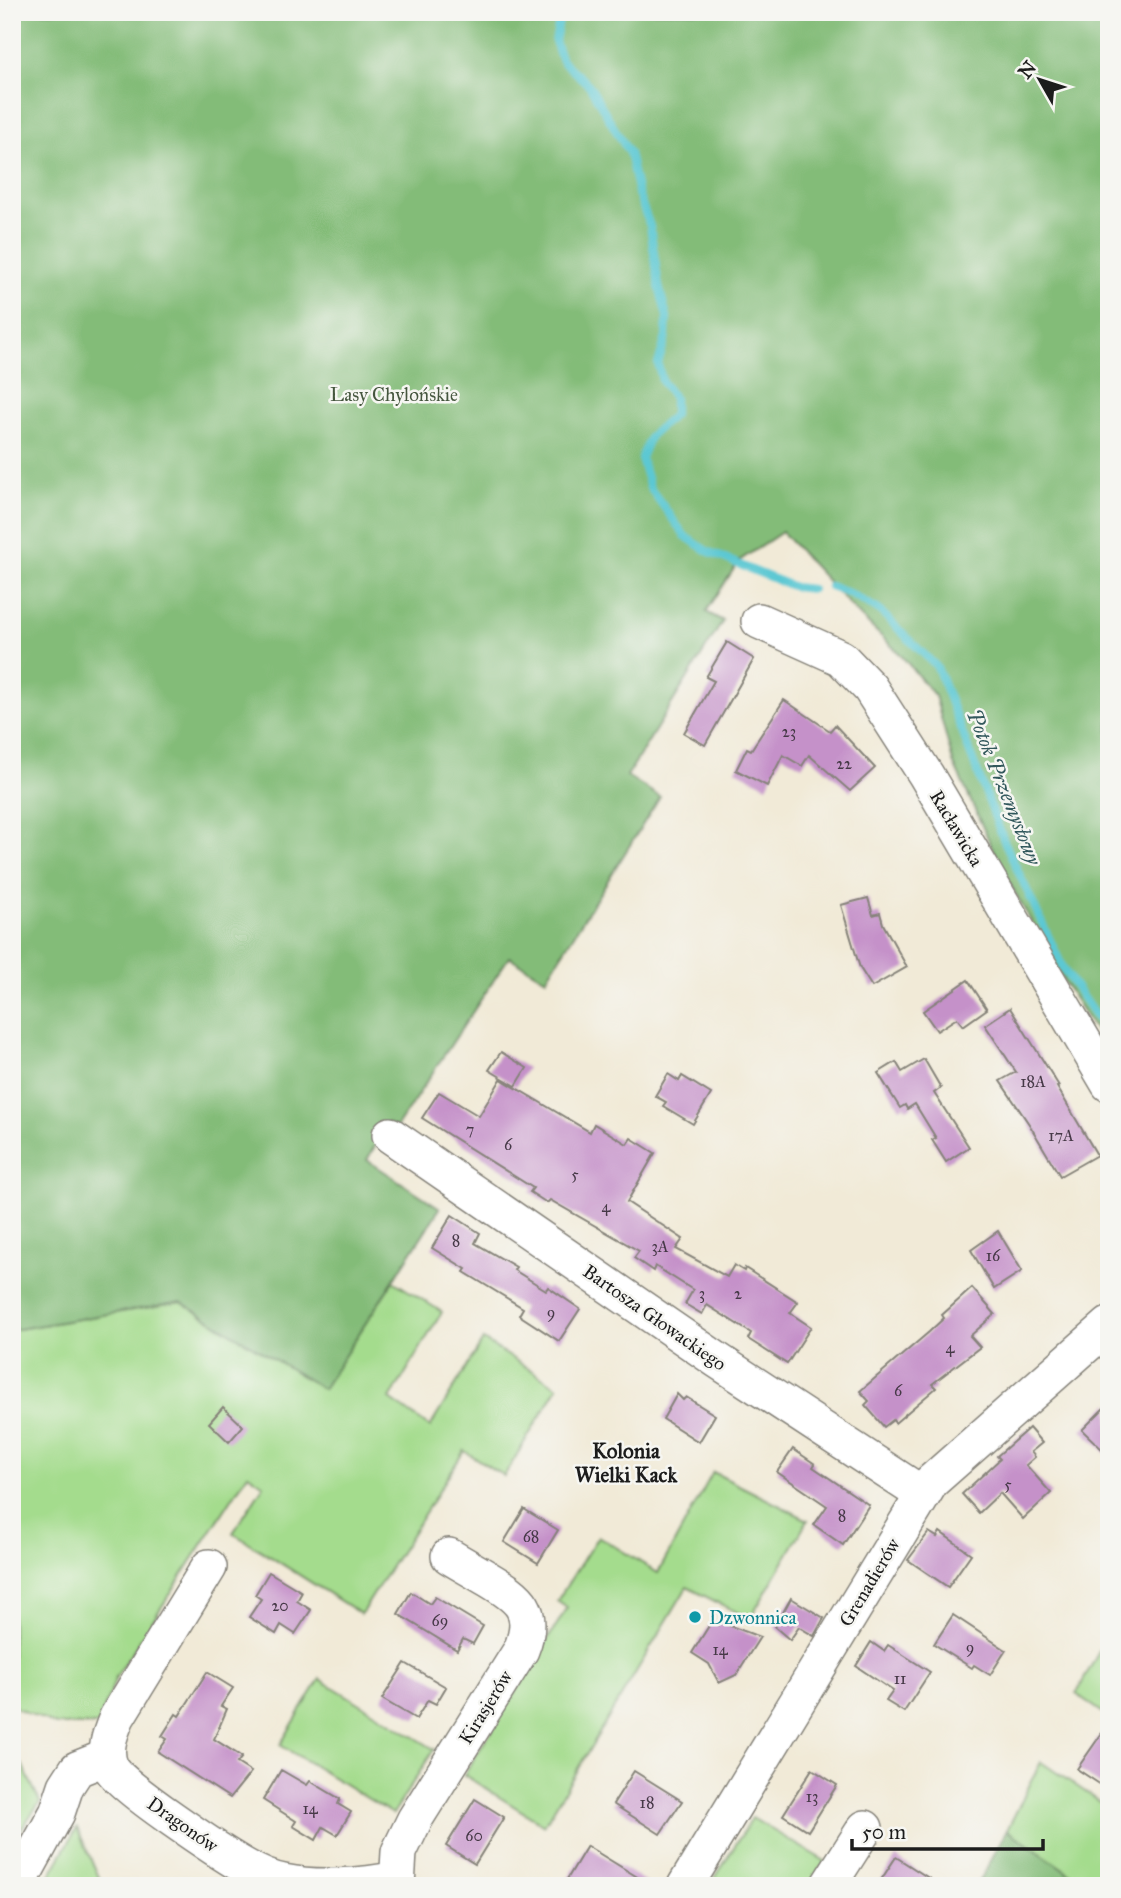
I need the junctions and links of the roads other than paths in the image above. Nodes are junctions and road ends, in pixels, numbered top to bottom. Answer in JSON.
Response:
{"nodes":[{"id":1,"x":759,"y":621,"type":"dead end"},
{"id":2,"x":1109,"y":1084,"type":"edge"},
{"id":3,"x":390,"y":1135,"type":"dead end"},
{"id":4,"x":1109,"y":1325,"type":"edge"},
{"id":5,"x":922,"y":1494,"type":"junction"},
{"id":6,"x":449,"y":1556,"type":"dead end"},
{"id":7,"x":209,"y":1567,"type":"dead end"},
{"id":8,"x":107,"y":1756,"type":"junction"},
{"id":9,"x":866,"y":1828,"type":"dead end"},
{"id":10,"x":396,"y":1883,"type":"edge"},
{"id":11,"x":17,"y":1886,"type":"edge"},
{"id":12,"x":685,"y":1886,"type":"edge"},
{"id":13,"x":828,"y":1886,"type":"edge"}],
"edges":[{"from":1,"to":2,"type":"street","name":"Racławicka"},
{"from":3,"to":5,"type":"street","name":"Bartosza Głowackiego"},
{"from":4,"to":5,"type":"street","name":"Grenadierów"},
{"from":5,"to":12,"type":"street","name":"Grenadierów"},
{"from":6,"to":10,"type":"street","name":"Kirasjerów"},
{"from":7,"to":8,"type":"street"},
{"from":8,"to":10,"type":"street","name":"Dragonów"},
{"from":8,"to":11,"type":"street"},
{"from":9,"to":13,"type":"street"}]}
